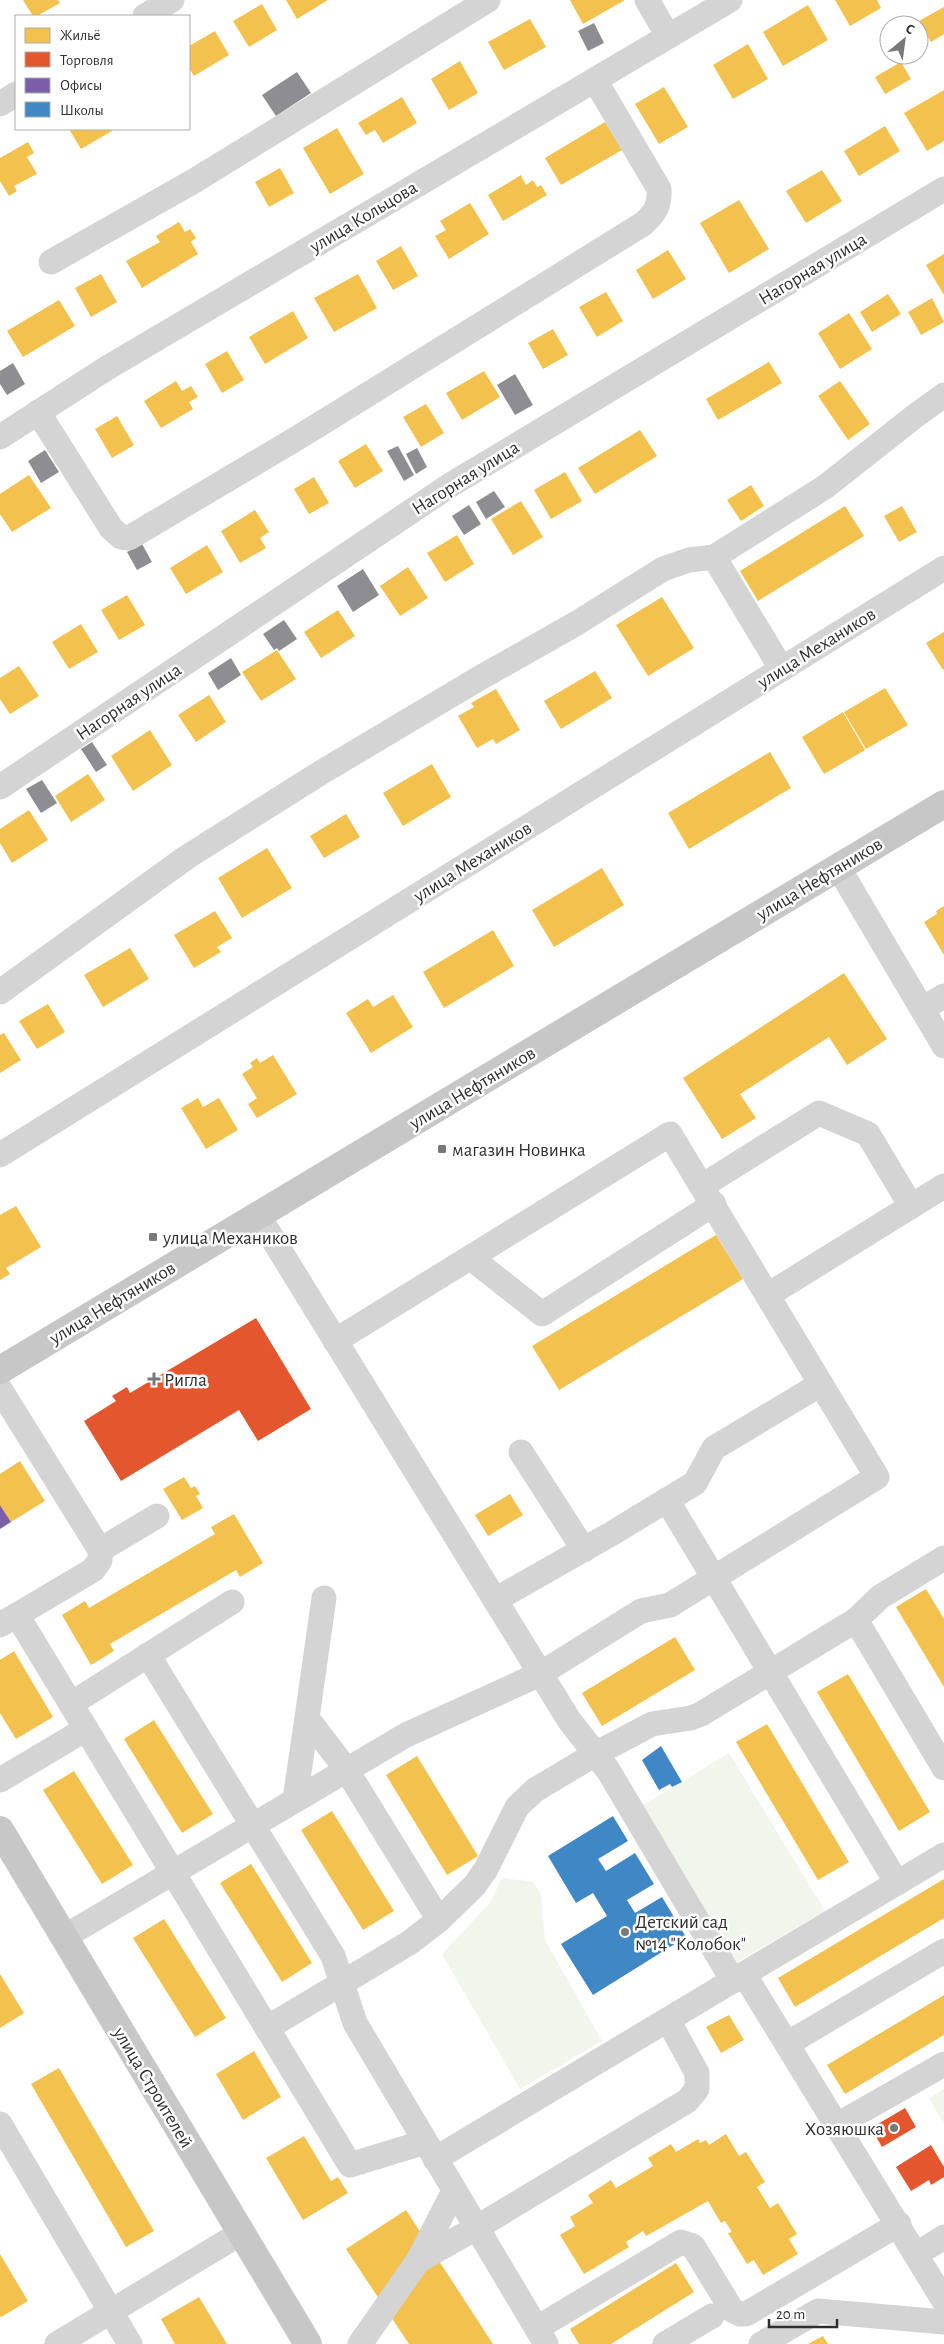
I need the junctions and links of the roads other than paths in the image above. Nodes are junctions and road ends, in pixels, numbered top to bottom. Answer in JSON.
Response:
{"nodes":[{"id":1,"x":172,"y":0,"type":"edge"},
{"id":2,"x":488,"y":0,"type":"edge"},
{"id":3,"x":646,"y":0,"type":"edge"},
{"id":4,"x":730,"y":0,"type":"edge"},
{"id":5,"x":147,"y":15,"type":"edge"},
{"id":6,"x":668,"y":36,"type":"junction"},
{"id":7,"x":595,"y":80,"type":"junction"},
{"id":8,"x":15,"y":95,"type":"edge"},
{"id":9,"x":0,"y":104,"type":"edge"},
{"id":10,"x":944,"y":189,"type":"edge"},
{"id":11,"x":51,"y":262,"type":"dead end"},
{"id":12,"x":944,"y":395,"type":"edge"},
{"id":13,"x":38,"y":412,"type":"junction"},
{"id":14,"x":0,"y":437,"type":"edge"},
{"id":15,"x":714,"y":557,"type":"junction"},
{"id":16,"x":944,"y":568,"type":"edge"},
{"id":17,"x":782,"y":668,"type":"junction"},
{"id":18,"x":0,"y":787,"type":"edge"},
{"id":19,"x":944,"y":804,"type":"edge"},
{"id":20,"x":838,"y":867,"type":"junction"},
{"id":21,"x":0,"y":992,"type":"edge"},
{"id":22,"x":944,"y":996,"type":"edge"},
{"id":23,"x":922,"y":1009,"type":"junction"},
{"id":24,"x":944,"y":1046,"type":"edge"},
{"id":25,"x":0,"y":1155,"type":"edge"},
{"id":26,"x":944,"y":1186,"type":"edge"},
{"id":27,"x":708,"y":1195,"type":"junction"},
{"id":28,"x":911,"y":1206,"type":"junction"},
{"id":29,"x":258,"y":1215,"type":"junction"},
{"id":30,"x":471,"y":1258,"type":"junction"},
{"id":31,"x":768,"y":1295,"type":"junction"},
{"id":32,"x":336,"y":1341,"type":"junction"},
{"id":33,"x":0,"y":1370,"type":"edge"},
{"id":34,"x":821,"y":1384,"type":"junction"},
{"id":35,"x":0,"y":1389,"type":"edge"},
{"id":36,"x":521,"y":1452,"type":"dead end"},
{"id":37,"x":667,"y":1500,"type":"junction"},
{"id":38,"x":157,"y":1516,"type":"dead end"},
{"id":39,"x":100,"y":1550,"type":"junction"},
{"id":40,"x":584,"y":1550,"type":"junction"},
{"id":41,"x":944,"y":1558,"type":"edge"},
{"id":42,"x":713,"y":1578,"type":"junction"},
{"id":43,"x":324,"y":1598,"type":"dead end"},
{"id":44,"x":495,"y":1600,"type":"junction"},
{"id":45,"x":232,"y":1602,"type":"dead end"},
{"id":46,"x":8,"y":1620,"type":"edge"},
{"id":47,"x":856,"y":1620,"type":"junction"},
{"id":48,"x":148,"y":1655,"type":"junction"},
{"id":49,"x":770,"y":1672,"type":"junction"},
{"id":50,"x":540,"y":1674,"type":"junction"},
{"id":51,"x":71,"y":1704,"type":"junction"},
{"id":52,"x":307,"y":1718,"type":"junction"},
{"id":53,"x":86,"y":1729,"type":"junction"},
{"id":54,"x":597,"y":1753,"type":"junction"},
{"id":55,"x":944,"y":1768,"type":"edge"},
{"id":56,"x":346,"y":1769,"type":"junction"},
{"id":57,"x":0,"y":1780,"type":"edge"},
{"id":58,"x":296,"y":1799,"type":"junction"},
{"id":59,"x":252,"y":1824,"type":"junction"},
{"id":60,"x":0,"y":1830,"type":"edge"},
{"id":61,"x":944,"y":1855,"type":"edge"},
{"id":62,"x":173,"y":1872,"type":"junction"},
{"id":63,"x":897,"y":1883,"type":"junction"},
{"id":64,"x":439,"y":1920,"type":"junction"},
{"id":65,"x":64,"y":1937,"type":"junction"},
{"id":66,"x":944,"y":1951,"type":"edge"},
{"id":67,"x":739,"y":1978,"type":"junction"},
{"id":68,"x":342,"y":1982,"type":"junction"},
{"id":69,"x":668,"y":2020,"type":"junction"},
{"id":70,"x":267,"y":2028,"type":"junction"},
{"id":71,"x":787,"y":2044,"type":"junction"},
{"id":72,"x":944,"y":2064,"type":"edge"},
{"id":73,"x":0,"y":2124,"type":"edge"},
{"id":74,"x":837,"y":2125,"type":"junction"},
{"id":75,"x":430,"y":2151,"type":"junction"},
{"id":76,"x":454,"y":2192,"type":"junction"},
{"id":77,"x":899,"y":2224,"type":"junction"},
{"id":78,"x":476,"y":2228,"type":"junction"},
{"id":79,"x":241,"y":2233,"type":"junction"},
{"id":80,"x":944,"y":2237,"type":"edge"},
{"id":81,"x":917,"y":2254,"type":"junction"},
{"id":82,"x":418,"y":2260,"type":"junction"},
{"id":83,"x":944,"y":2301,"type":"edge"},
{"id":84,"x":110,"y":2312,"type":"junction"},
{"id":85,"x":712,"y":2316,"type":"dead end"},
{"id":86,"x":944,"y":2322,"type":"edge"},
{"id":87,"x":542,"y":2336,"type":"edge"},
{"id":88,"x":57,"y":2344,"type":"edge"},
{"id":89,"x":130,"y":2344,"type":"edge"},
{"id":90,"x":308,"y":2344,"type":"edge"},
{"id":91,"x":360,"y":2344,"type":"edge"},
{"id":92,"x":665,"y":2344,"type":"edge"},
{"id":93,"x":761,"y":2344,"type":"edge"}],
"edges":[{"from":1,"to":5,"type":"street"},
{"from":2,"to":11,"type":"street"},
{"from":3,"to":6,"type":"street"},
{"from":4,"to":6,"type":"street","name":"улица Кольцова"},
{"from":6,"to":7,"type":"street","name":"улица Кольцова"},
{"from":7,"to":13,"type":"street","name":"улица Кольцова"},
{"from":7,"to":13,"type":"street"},
{"from":8,"to":9,"type":"street"},
{"from":10,"to":18,"type":"street","name":"Нагорная улица"},
{"from":12,"to":15,"type":"street"},
{"from":13,"to":14,"type":"street","name":"улица Кольцова"},
{"from":15,"to":17,"type":"street"},
{"from":15,"to":21,"type":"street"},
{"from":16,"to":17,"type":"street","name":"улица Механиков"},
{"from":17,"to":25,"type":"street","name":"улица Механиков"},
{"from":19,"to":20,"type":"main road","name":"улица Нефтяников"},
{"from":20,"to":23,"type":"street"},
{"from":20,"to":29,"type":"main road","name":"улица Нефтяников"},
{"from":22,"to":23,"type":"street"},
{"from":23,"to":24,"type":"street"},
{"from":26,"to":28,"type":"street"},
{"from":27,"to":28,"type":"street"},
{"from":27,"to":30,"type":"street"},
{"from":27,"to":30,"type":"street"},
{"from":27,"to":31,"type":"street"},
{"from":28,"to":31,"type":"street"},
{"from":29,"to":32,"type":"street"},
{"from":29,"to":33,"type":"main road","name":"улица Нефтяников"},
{"from":30,"to":32,"type":"street"},
{"from":31,"to":34,"type":"street"},
{"from":32,"to":44,"type":"street"},
{"from":34,"to":37,"type":"street"},
{"from":34,"to":42,"type":"street"},
{"from":35,"to":39,"type":"street"},
{"from":36,"to":40,"type":"street"},
{"from":37,"to":40,"type":"street"},
{"from":37,"to":42,"type":"street"},
{"from":38,"to":39,"type":"street"},
{"from":39,"to":46,"type":"street"},
{"from":40,"to":44,"type":"street"},
{"from":41,"to":47,"type":"street"},
{"from":42,"to":49,"type":"street"},
{"from":42,"to":50,"type":"street"},
{"from":43,"to":52,"type":"street"},
{"from":44,"to":50,"type":"street"},
{"from":45,"to":48,"type":"street"},
{"from":46,"to":51,"type":"street"},
{"from":47,"to":49,"type":"street"},
{"from":47,"to":55,"type":"street"},
{"from":48,"to":51,"type":"street"},
{"from":48,"to":59,"type":"street"},
{"from":49,"to":54,"type":"street"},
{"from":49,"to":63,"type":"street"},
{"from":50,"to":54,"type":"street"},
{"from":50,"to":56,"type":"street"},
{"from":51,"to":53,"type":"street"},
{"from":52,"to":56,"type":"street"},
{"from":52,"to":58,"type":"street"},
{"from":53,"to":57,"type":"street"},
{"from":53,"to":62,"type":"street"},
{"from":54,"to":64,"type":"street"},
{"from":54,"to":67,"type":"street"},
{"from":56,"to":58,"type":"street"},
{"from":56,"to":64,"type":"street"},
{"from":58,"to":59,"type":"street"},
{"from":59,"to":62,"type":"street"},
{"from":59,"to":68,"type":"street"},
{"from":60,"to":65,"type":"main road","name":"улица Строителей"},
{"from":61,"to":63,"type":"street"},
{"from":62,"to":65,"type":"street"},
{"from":62,"to":70,"type":"street"},
{"from":63,"to":67,"type":"street"},
{"from":64,"to":68,"type":"street"},
{"from":65,"to":79,"type":"main road","name":"улица Строителей"},
{"from":66,"to":71,"type":"street"},
{"from":67,"to":69,"type":"street"},
{"from":67,"to":71,"type":"street"},
{"from":68,"to":70,"type":"street"},
{"from":68,"to":75,"type":"street"},
{"from":69,"to":75,"type":"street"},
{"from":69,"to":78,"type":"street"},
{"from":70,"to":75,"type":"street"},
{"from":71,"to":74,"type":"street"},
{"from":72,"to":74,"type":"street"},
{"from":73,"to":84,"type":"street"},
{"from":74,"to":77,"type":"street"},
{"from":75,"to":76,"type":"street"},
{"from":76,"to":78,"type":"street"},
{"from":76,"to":82,"type":"street"},
{"from":77,"to":81,"type":"street"},
{"from":77,"to":87,"type":"street"},
{"from":78,"to":82,"type":"street"},
{"from":78,"to":87,"type":"street"},
{"from":79,"to":84,"type":"street"},
{"from":79,"to":90,"type":"main road","name":"улица Строителей"},
{"from":80,"to":81,"type":"street"},
{"from":81,"to":83,"type":"street"},
{"from":82,"to":91,"type":"street"},
{"from":84,"to":88,"type":"street"},
{"from":84,"to":89,"type":"street"},
{"from":85,"to":92,"type":"street"},
{"from":86,"to":93,"type":"street"}]}
